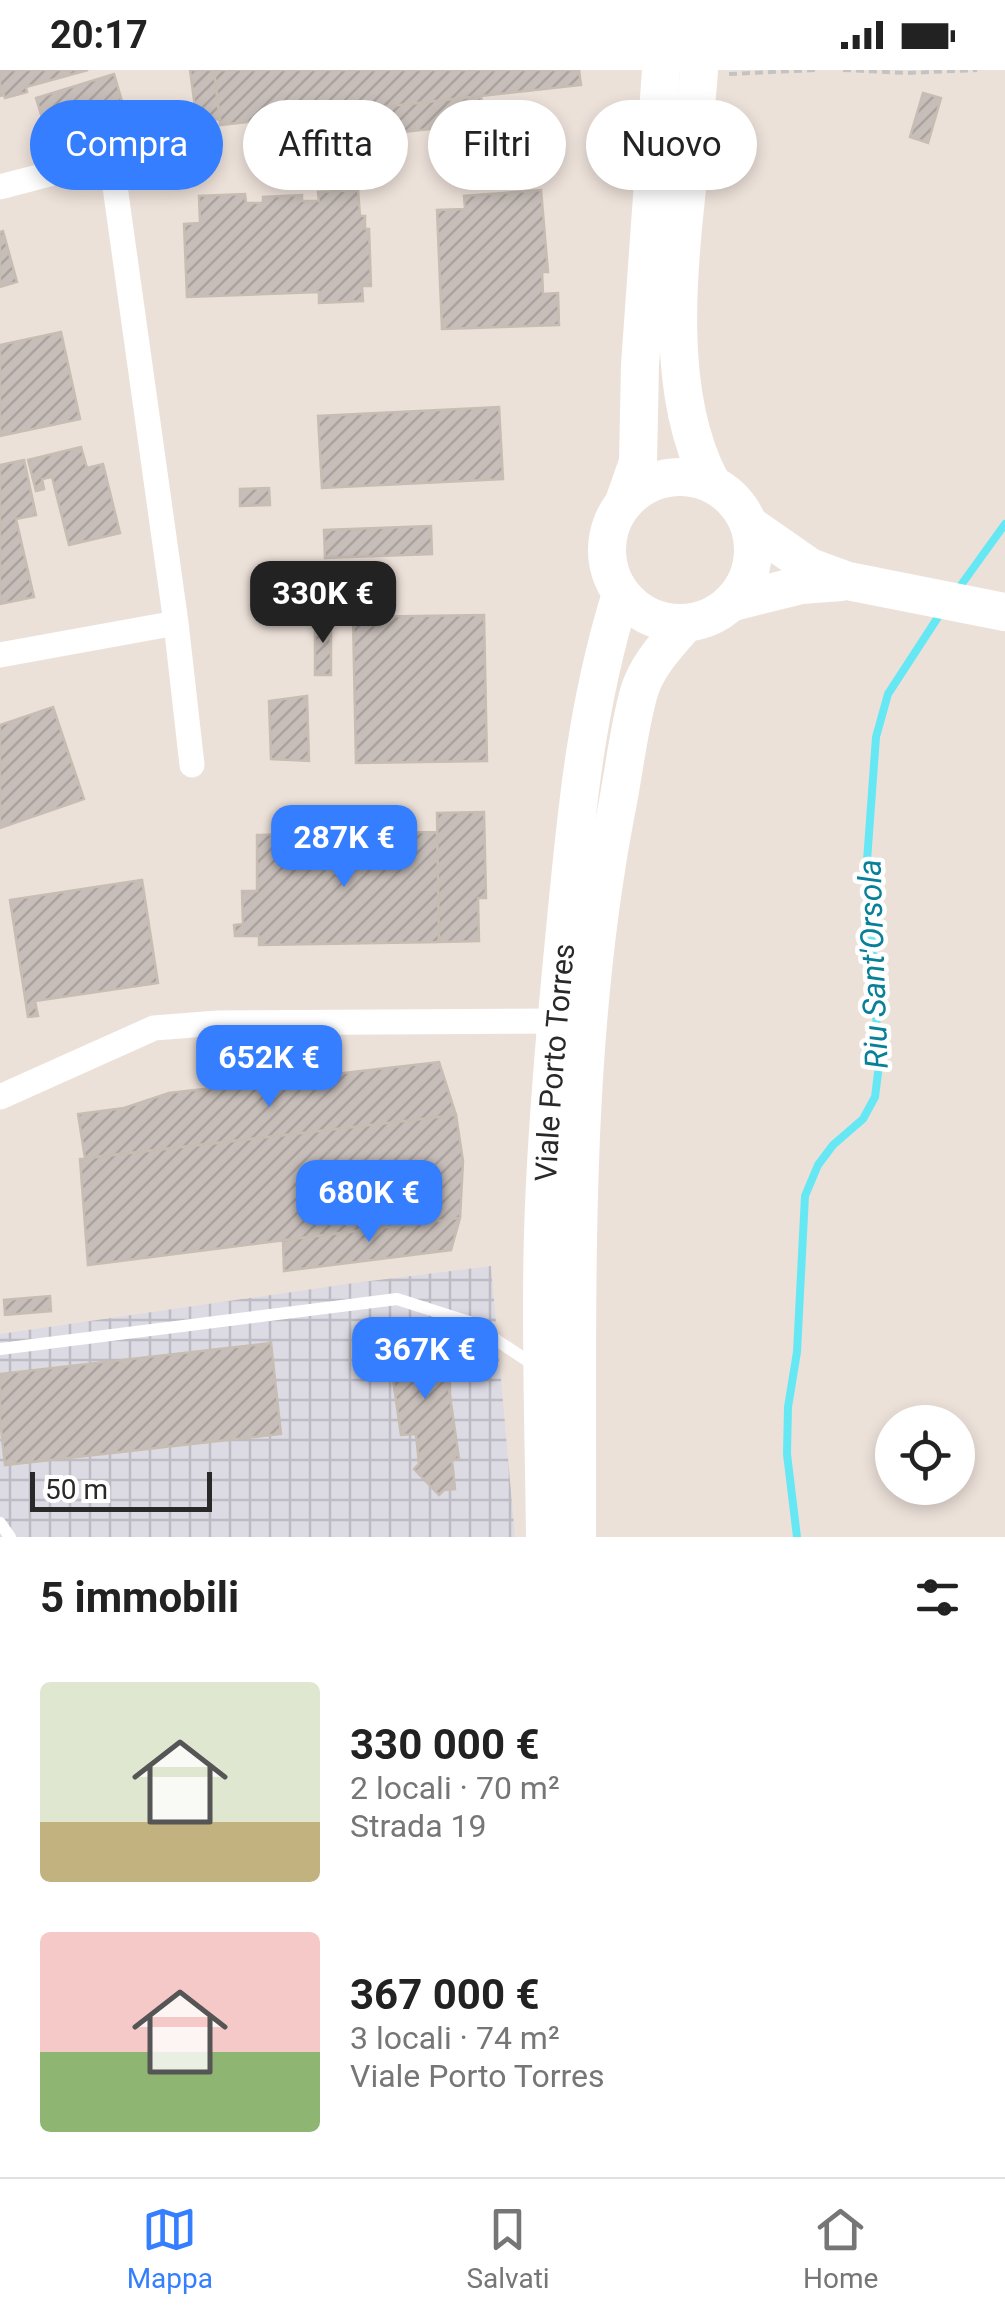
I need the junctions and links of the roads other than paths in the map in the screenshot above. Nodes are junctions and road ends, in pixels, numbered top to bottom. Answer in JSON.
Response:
{"nodes":[{"id":1,"x":661,"y":70,"type":"edge"},
{"id":2,"x":699,"y":73,"type":"edge"},
{"id":3,"x":0,"y":187,"type":"edge"},
{"id":4,"x":712,"y":482,"type":"junction"},
{"id":5,"x":625,"y":499,"type":"junction"},
{"id":6,"x":750,"y":526,"type":"junction"},
{"id":7,"x":848,"y":581,"type":"junction"},
{"id":8,"x":621,"y":594,"type":"junction"},
{"id":9,"x":733,"y":602,"type":"junction"},
{"id":10,"x":995,"y":609,"type":"edge"},
{"id":11,"x":176,"y":623,"type":"junction"},
{"id":12,"x":685,"y":624,"type":"junction"},
{"id":13,"x":0,"y":655,"type":"edge"},
{"id":14,"x":192,"y":765,"type":"dead end"},
{"id":15,"x":556,"y":1021,"type":"junction"},
{"id":16,"x":0,"y":1097,"type":"edge"},
{"id":17,"x":0,"y":1349,"type":"edge"},
{"id":18,"x":544,"y":1371,"type":"junction"},
{"id":19,"x":0,"y":1523,"type":"edge"},
{"id":20,"x":10,"y":1537,"type":"edge"},
{"id":21,"x":545,"y":1537,"type":"edge"},
{"id":22,"x":577,"y":1537,"type":"edge"}],
"edges":[{"from":1,"to":5,"type":"main road"},
{"from":2,"to":4,"type":"main road"},
{"from":3,"to":11,"type":"street"},
{"from":4,"to":5,"type":"main road"},
{"from":4,"to":6,"type":"main road"},
{"from":5,"to":8,"type":"main road"},
{"from":6,"to":7,"type":"main road"},
{"from":6,"to":9,"type":"main road"},
{"from":7,"to":9,"type":"main road"},
{"from":7,"to":10,"type":"main road"},
{"from":8,"to":12,"type":"main road"},
{"from":8,"to":15,"type":"main road","name":"Viale Porto Torres"},
{"from":9,"to":12,"type":"main road"},
{"from":11,"to":13,"type":"street"},
{"from":11,"to":14,"type":"street"},
{"from":12,"to":22,"type":"main road","name":"Viale Porto Torres"},
{"from":15,"to":16,"type":"street"},
{"from":15,"to":18,"type":"main road","name":"Viale Porto Torres"},
{"from":17,"to":18,"type":"lane"},
{"from":18,"to":21,"type":"main road","name":"Viale Porto Torres"},
{"from":19,"to":20,"type":"lane"}]}
